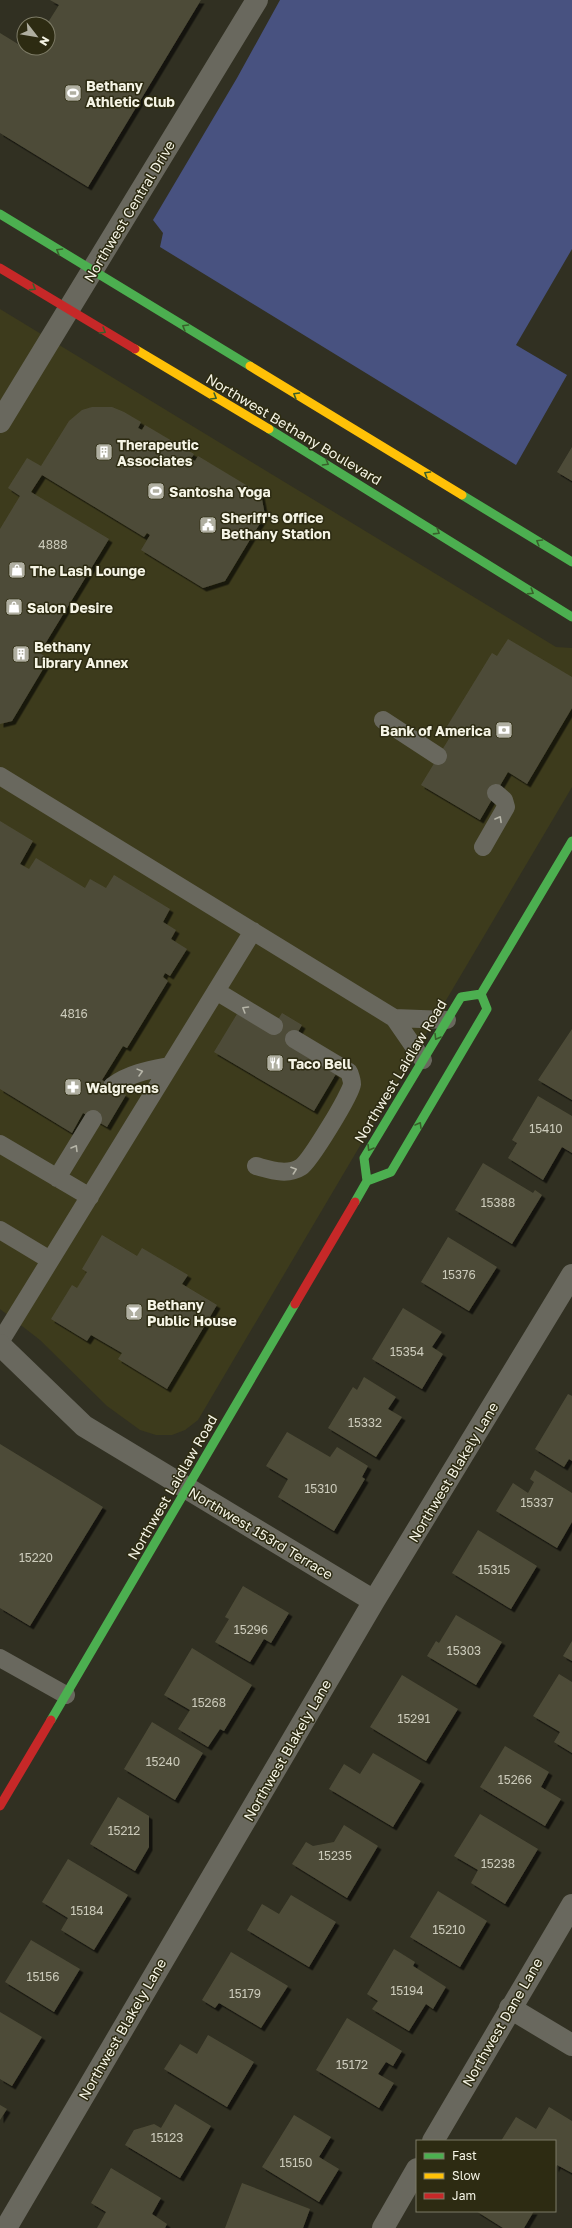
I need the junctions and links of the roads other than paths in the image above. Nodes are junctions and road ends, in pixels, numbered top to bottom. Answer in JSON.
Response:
{"nodes":[{"id":1,"x":257,"y":0,"type":"edge"},
{"id":2,"x":0,"y":214,"type":"edge"},
{"id":3,"x":0,"y":268,"type":"edge"},
{"id":4,"x":92,"y":271,"type":"junction"},
{"id":5,"x":69,"y":310,"type":"junction"},
{"id":6,"x":0,"y":422,"type":"edge"},
{"id":7,"x":572,"y":562,"type":"edge"},
{"id":8,"x":572,"y":618,"type":"edge"},
{"id":9,"x":383,"y":720,"type":"dead end"},
{"id":10,"x":438,"y":756,"type":"dead end"},
{"id":11,"x":0,"y":776,"type":"edge"},
{"id":12,"x":496,"y":793,"type":"dead end"},
{"id":13,"x":572,"y":841,"type":"edge"},
{"id":14,"x":483,"y":847,"type":"dead end"},
{"id":15,"x":253,"y":931,"type":"junction"},
{"id":16,"x":216,"y":992,"type":"junction"},
{"id":17,"x":481,"y":994,"type":"junction"},
{"id":18,"x":394,"y":1018,"type":"junction"},
{"id":19,"x":447,"y":1020,"type":"junction"},
{"id":20,"x":274,"y":1026,"type":"dead end"},
{"id":21,"x":294,"y":1039,"type":"dead end"},
{"id":22,"x":423,"y":1060,"type":"junction"},
{"id":23,"x":170,"y":1066,"type":"junction"},
{"id":24,"x":112,"y":1086,"type":"dead end"},
{"id":25,"x":93,"y":1119,"type":"dead end"},
{"id":26,"x":0,"y":1144,"type":"edge"},
{"id":27,"x":256,"y":1166,"type":"dead end"},
{"id":28,"x":57,"y":1178,"type":"junction"},
{"id":29,"x":367,"y":1181,"type":"junction"},
{"id":30,"x":90,"y":1197,"type":"junction"},
{"id":31,"x":0,"y":1230,"type":"edge"},
{"id":32,"x":50,"y":1260,"type":"junction"},
{"id":33,"x":572,"y":1275,"type":"edge"},
{"id":34,"x":0,"y":1342,"type":"edge"},
{"id":35,"x":0,"y":1345,"type":"edge"},
{"id":36,"x":188,"y":1489,"type":"junction"},
{"id":37,"x":374,"y":1601,"type":"junction"},
{"id":38,"x":0,"y":1658,"type":"edge"},
{"id":39,"x":66,"y":1695,"type":"junction"},
{"id":40,"x":0,"y":1806,"type":"edge"},
{"id":41,"x":572,"y":1904,"type":"edge"},
{"id":42,"x":510,"y":2008,"type":"junction"},
{"id":43,"x":572,"y":2045,"type":"edge"},
{"id":44,"x":434,"y":2140,"type":"edge"},
{"id":45,"x":416,"y":2171,"type":"edge"},
{"id":46,"x":6,"y":2228,"type":"edge"},
{"id":47,"x":383,"y":2228,"type":"edge"}],
"edges":[{"from":1,"to":4,"type":"street","name":"Northwest Central Drive"},
{"from":4,"to":2,"type":"main road","one_way":true},
{"from":3,"to":5,"type":"main road","name":"Northwest Bethany Boulevard","one_way":true},
{"from":4,"to":5,"type":"street","name":"Northwest Central Drive"},
{"from":7,"to":4,"type":"main road","one_way":true},
{"from":5,"to":6,"type":"street","name":"Northwest Central Drive"},
{"from":5,"to":8,"type":"main road","name":"Northwest Bethany Boulevard","one_way":true},
{"from":9,"to":10,"type":"lane"},
{"from":11,"to":15,"type":"lane"},
{"from":14,"to":12,"type":"lane","one_way":true},
{"from":13,"to":17,"type":"main road"},
{"from":15,"to":16,"type":"lane"},
{"from":15,"to":18,"type":"lane"},
{"from":20,"to":16,"type":"lane","one_way":true},
{"from":16,"to":23,"type":"lane"},
{"from":17,"to":19,"type":"main road","name":"Northwest Laidlaw Road"},
{"from":29,"to":17,"type":"main road","one_way":true},
{"from":18,"to":19,"type":"lane"},
{"from":18,"to":22,"type":"lane"},
{"from":19,"to":22,"type":"main road","name":"Northwest Laidlaw Road","one_way":true},
{"from":27,"to":21,"type":"lane","one_way":true},
{"from":22,"to":29,"type":"main road","name":"Northwest Laidlaw Road","one_way":true},
{"from":24,"to":23,"type":"lane","one_way":true},
{"from":23,"to":30,"type":"lane"},
{"from":28,"to":25,"type":"lane","one_way":true},
{"from":26,"to":28,"type":"lane"},
{"from":28,"to":30,"type":"lane"},
{"from":29,"to":36,"type":"main road","name":"Northwest Laidlaw Road"},
{"from":30,"to":32,"type":"lane"},
{"from":31,"to":32,"type":"lane"},
{"from":32,"to":34,"type":"lane"},
{"from":33,"to":37,"type":"street","name":"Northwest Blakely Lane"},
{"from":35,"to":36,"type":"street","name":"Northwest 153rd Terrace"},
{"from":36,"to":37,"type":"street","name":"Northwest 153rd Terrace"},
{"from":36,"to":39,"type":"main road","name":"Northwest Laidlaw Road"},
{"from":37,"to":46,"type":"street","name":"Northwest Blakely Lane"},
{"from":38,"to":39,"type":"lane"},
{"from":39,"to":40,"type":"main road","name":"Northwest Laidlaw Road"},
{"from":41,"to":42,"type":"street","name":"Northwest Dane Lane"},
{"from":42,"to":43,"type":"street"},
{"from":42,"to":44,"type":"street","name":"Northwest Dane Lane"},
{"from":45,"to":47,"type":"street"}]}
